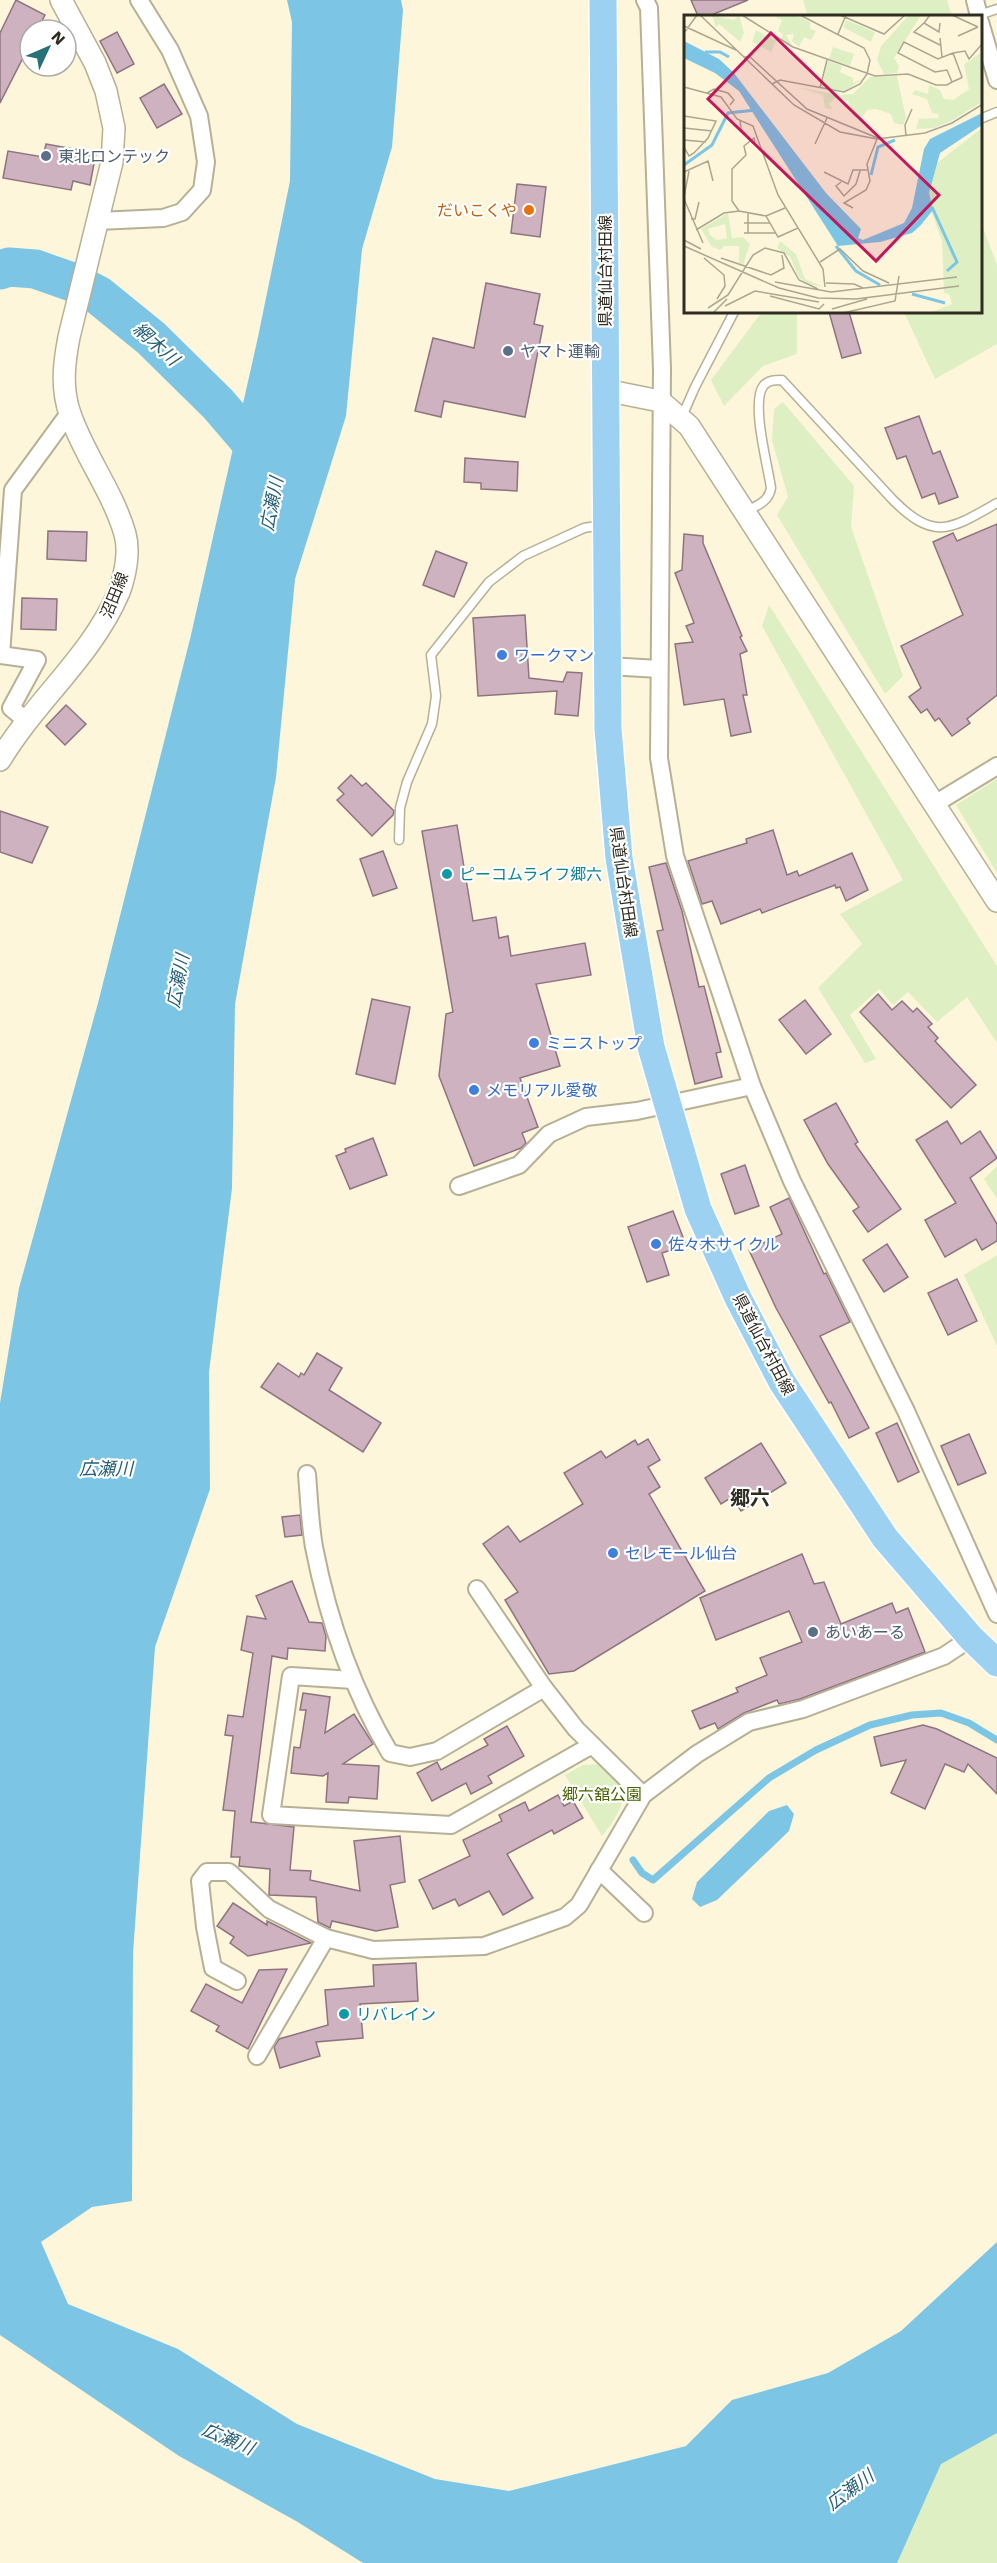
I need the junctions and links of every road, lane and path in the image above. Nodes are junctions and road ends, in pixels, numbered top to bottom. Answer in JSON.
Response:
{"nodes":[{"id":1,"x":61,"y":0,"type":"edge"},
{"id":2,"x":139,"y":0,"type":"edge"},
{"id":3,"x":603,"y":0,"type":"edge"},
{"id":4,"x":645,"y":0,"type":"edge"},
{"id":5,"x":997,"y":9,"type":"edge"},
{"id":6,"x":978,"y":13,"type":"edge"},
{"id":7,"x":982,"y":27,"type":"edge"},
{"id":8,"x":997,"y":80,"type":"edge"},
{"id":9,"x":997,"y":112,"type":"edge"},
{"id":10,"x":982,"y":119,"type":"edge"},
{"id":11,"x":98,"y":221,"type":"junction"},
{"id":12,"x":733,"y":314,"type":"edge"},
{"id":13,"x":605,"y":390,"type":"junction"},
{"id":14,"x":660,"y":401,"type":"junction"},
{"id":15,"x":70,"y":412,"type":"junction"},
{"id":16,"x":681,"y":419,"type":"junction"},
{"id":17,"x":997,"y":503,"type":"edge"},
{"id":18,"x":745,"y":512,"type":"junction"},
{"id":19,"x":606,"y":525,"type":"junction"},
{"id":20,"x":1,"y":655,"type":"edge"},
{"id":21,"x":608,"y":666,"type":"junction"},
{"id":22,"x":659,"y":669,"type":"junction"},
{"id":23,"x":27,"y":721,"type":"junction"},
{"id":24,"x":0,"y":760,"type":"edge"},
{"id":25,"x":997,"y":766,"type":"edge"},
{"id":26,"x":933,"y":805,"type":"junction"},
{"id":27,"x":399,"y":840,"type":"dead end"},
{"id":28,"x":997,"y":901,"type":"edge"},
{"id":29,"x":752,"y":1086,"type":"junction"},
{"id":30,"x":667,"y":1106,"type":"junction"},
{"id":31,"x":459,"y":1186,"type":"dead end"},
{"id":32,"x":307,"y":1474,"type":"dead end"},
{"id":33,"x":477,"y":1589,"type":"dead end"},
{"id":34,"x":997,"y":1614,"type":"edge"},
{"id":35,"x":971,"y":1638,"type":"junction"},
{"id":36,"x":997,"y":1662,"type":"edge"},
{"id":37,"x":353,"y":1680,"type":"junction"},
{"id":38,"x":544,"y":1688,"type":"junction"},
{"id":39,"x":592,"y":1745,"type":"junction"},
{"id":40,"x":643,"y":1795,"type":"junction"},
{"id":41,"x":599,"y":1870,"type":"junction"},
{"id":42,"x":644,"y":1913,"type":"dead end"},
{"id":43,"x":326,"y":1938,"type":"junction"},
{"id":44,"x":237,"y":1981,"type":"dead end"},
{"id":45,"x":257,"y":2056,"type":"dead end"}],
"edges":[{"from":1,"to":11,"type":"street","name":"沼田線"},
{"from":2,"to":11,"type":"street"},
{"from":3,"to":13,"type":"main road","name":"県道仙台村田線"},
{"from":4,"to":14,"type":"street"},
{"from":5,"to":6,"type":"lane"},
{"from":7,"to":8,"type":"street"},
{"from":9,"to":10,"type":"lane"},
{"from":11,"to":15,"type":"street","name":"沼田線"},
{"from":12,"to":16,"type":"lane"},
{"from":13,"to":14,"type":"street"},
{"from":13,"to":19,"type":"main road","name":"県道仙台村田線"},
{"from":14,"to":16,"type":"street"},
{"from":14,"to":22,"type":"street"},
{"from":15,"to":20,"type":"street"},
{"from":15,"to":23,"type":"street","name":"沼田線"},
{"from":16,"to":18,"type":"street"},
{"from":17,"to":18,"type":"lane"},
{"from":18,"to":26,"type":"street"},
{"from":19,"to":21,"type":"main road","name":"県道仙台村田線"},
{"from":19,"to":27,"type":"lane"},
{"from":20,"to":23,"type":"street"},
{"from":21,"to":22,"type":"street"},
{"from":21,"to":30,"type":"main road","name":"県道仙台村田線"},
{"from":22,"to":29,"type":"street"},
{"from":23,"to":24,"type":"street","name":"沼田線"},
{"from":25,"to":26,"type":"street"},
{"from":26,"to":28,"type":"street"},
{"from":29,"to":30,"type":"street"},
{"from":29,"to":34,"type":"street"},
{"from":30,"to":31,"type":"street"},
{"from":30,"to":35,"type":"main road","name":"県道仙台村田線"},
{"from":32,"to":37,"type":"street"},
{"from":33,"to":38,"type":"street"},
{"from":35,"to":36,"type":"main road","name":"県道仙台村田線"},
{"from":35,"to":40,"type":"street"},
{"from":37,"to":38,"type":"street"},
{"from":37,"to":39,"type":"street"},
{"from":38,"to":39,"type":"street"},
{"from":39,"to":40,"type":"street"},
{"from":40,"to":41,"type":"street"},
{"from":41,"to":42,"type":"street"},
{"from":41,"to":43,"type":"street"},
{"from":43,"to":44,"type":"street"},
{"from":43,"to":45,"type":"street"}]}
